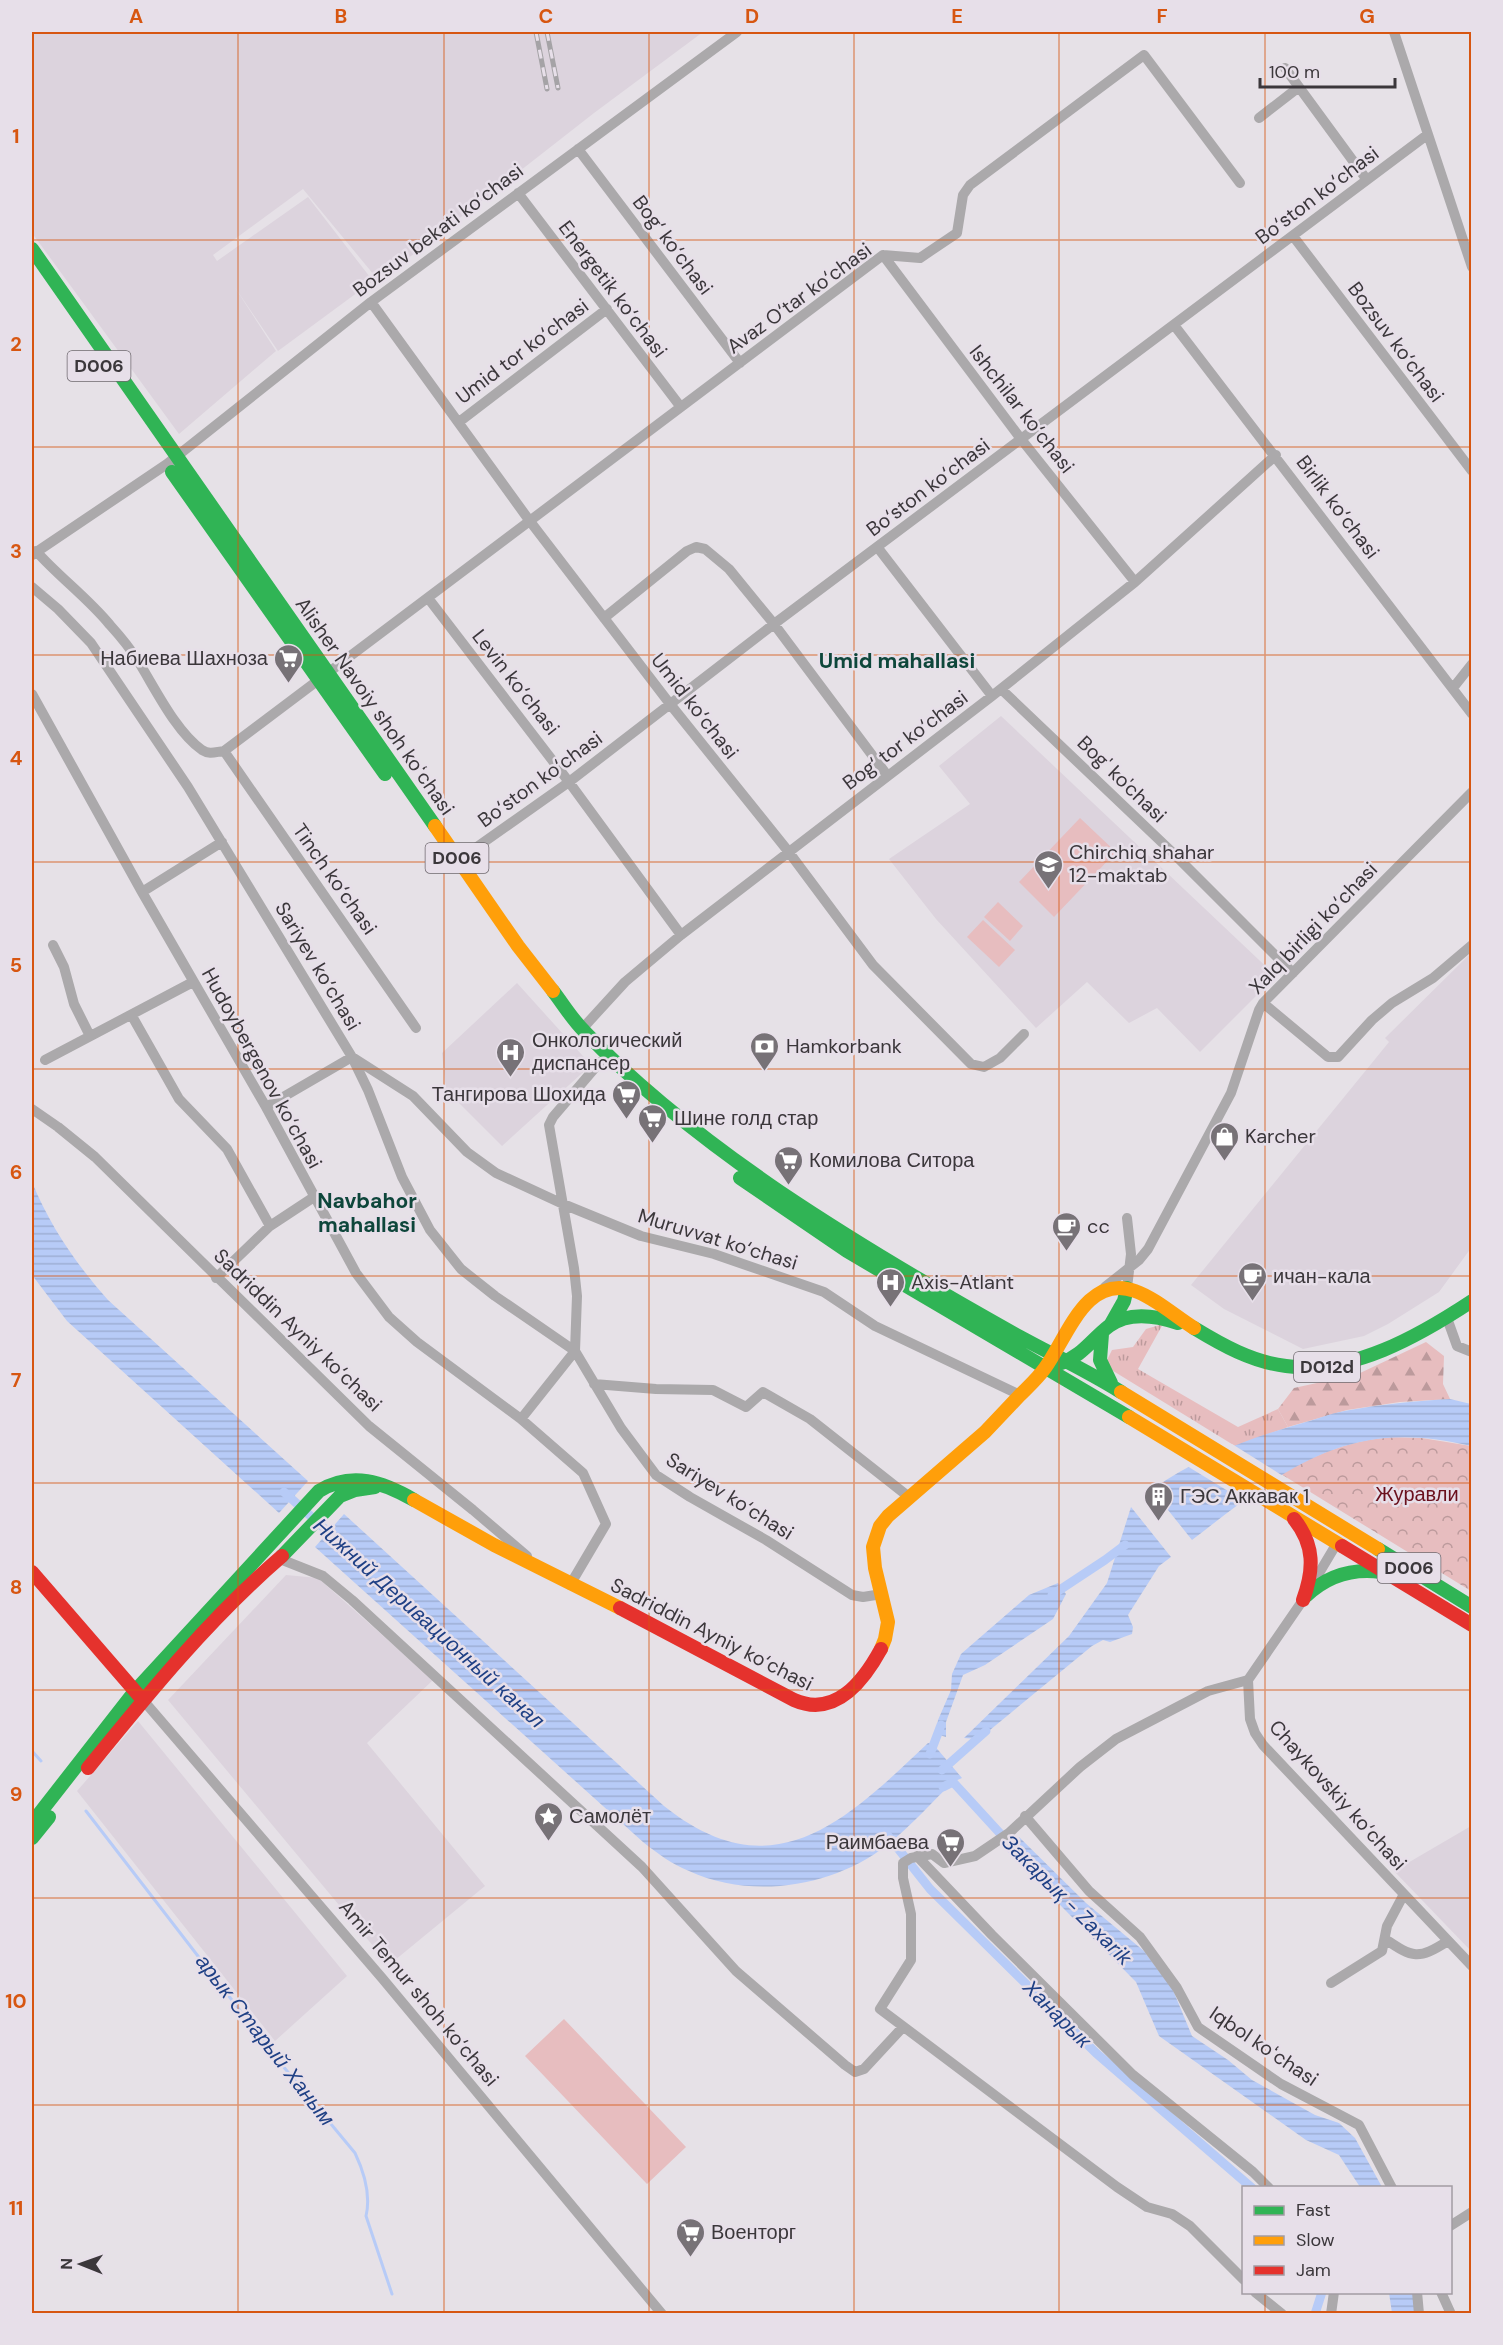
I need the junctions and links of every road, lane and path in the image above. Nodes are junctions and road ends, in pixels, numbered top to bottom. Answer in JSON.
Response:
{"nodes":[{"id":1,"x":737,"y":32,"type":"edge"},
{"id":2,"x":1394,"y":32,"type":"edge"},
{"id":3,"x":1285,"y":68,"type":"dead end"},
{"id":4,"x":1299,"y":87,"type":"junction"},
{"id":5,"x":1259,"y":118,"type":"dead end"},
{"id":6,"x":1427,"y":135,"type":"junction"},
{"id":7,"x":578,"y":149,"type":"junction"},
{"id":8,"x":1367,"y":180,"type":"junction"},
{"id":9,"x":1240,"y":183,"type":"dead end"},
{"id":10,"x":518,"y":193,"type":"junction"},
{"id":11,"x":1293,"y":236,"type":"junction"},
{"id":12,"x":32,"y":249,"type":"edge"},
{"id":13,"x":883,"y":255,"type":"junction"},
{"id":14,"x":1472,"y":267,"type":"edge"},
{"id":15,"x":32,"y":268,"type":"edge"},
{"id":16,"x":371,"y":302,"type":"junction"},
{"id":17,"x":607,"y":309,"type":"junction"},
{"id":18,"x":1174,"y":325,"type":"junction"},
{"id":19,"x":740,"y":363,"type":"junction"},
{"id":20,"x":680,"y":406,"type":"junction"},
{"id":21,"x":459,"y":422,"type":"junction"},
{"id":22,"x":1021,"y":439,"type":"junction"},
{"id":23,"x":1276,"y":455,"type":"junction"},
{"id":24,"x":171,"y":461,"type":"junction"},
{"id":25,"x":1472,"y":471,"type":"edge"},
{"id":26,"x":529,"y":520,"type":"junction"},
{"id":27,"x":878,"y":548,"type":"junction"},
{"id":28,"x":34,"y":553,"type":"edge"},
{"id":29,"x":1135,"y":582,"type":"junction"},
{"id":30,"x":32,"y":587,"type":"edge"},
{"id":31,"x":428,"y":598,"type":"junction"},
{"id":32,"x":604,"y":618,"type":"junction"},
{"id":33,"x":774,"y":624,"type":"junction"},
{"id":34,"x":1472,"y":664,"type":"edge"},
{"id":35,"x":324,"y":677,"type":"junction"},
{"id":36,"x":1453,"y":688,"type":"junction"},
{"id":37,"x":1001,"y":689,"type":"junction"},
{"id":38,"x":32,"y":694,"type":"edge"},
{"id":39,"x":992,"y":696,"type":"junction"},
{"id":40,"x":670,"y":704,"type":"junction"},
{"id":41,"x":1472,"y":714,"type":"edge"},
{"id":42,"x":224,"y":751,"type":"junction"},
{"id":43,"x":887,"y":775,"type":"junction"},
{"id":44,"x":569,"y":782,"type":"junction"},
{"id":45,"x":1472,"y":792,"type":"edge"},
{"id":46,"x":222,"y":842,"type":"junction"},
{"id":47,"x":788,"y":851,"type":"junction"},
{"id":48,"x":454,"y":863,"type":"junction"},
{"id":49,"x":142,"y":892,"type":"junction"},
{"id":50,"x":681,"y":935,"type":"junction"},
{"id":51,"x":52,"y":945,"type":"dead end"},
{"id":52,"x":1472,"y":945,"type":"edge"},
{"id":53,"x":1293,"y":973,"type":"junction"},
{"id":54,"x":193,"y":982,"type":"junction"},
{"id":55,"x":1263,"y":1004,"type":"junction"},
{"id":56,"x":132,"y":1016,"type":"junction"},
{"id":57,"x":416,"y":1028,"type":"dead end"},
{"id":58,"x":582,"y":1029,"type":"junction"},
{"id":59,"x":1024,"y":1034,"type":"dead end"},
{"id":60,"x":90,"y":1036,"type":"junction"},
{"id":61,"x":352,"y":1057,"type":"junction"},
{"id":62,"x":45,"y":1060,"type":"dead end"},
{"id":63,"x":600,"y":1062,"type":"junction"},
{"id":64,"x":266,"y":1107,"type":"junction"},
{"id":65,"x":32,"y":1109,"type":"edge"},
{"id":66,"x":314,"y":1197,"type":"junction"},
{"id":67,"x":563,"y":1204,"type":"junction"},
{"id":68,"x":270,"y":1226,"type":"junction"},
{"id":69,"x":1148,"y":1249,"type":"junction"},
{"id":70,"x":1129,"y":1268,"type":"junction"},
{"id":71,"x":216,"y":1278,"type":"junction"},
{"id":72,"x":1127,"y":1288,"type":"junction"},
{"id":73,"x":1099,"y":1291,"type":"junction"},
{"id":74,"x":1472,"y":1301,"type":"edge"},
{"id":75,"x":1447,"y":1318,"type":"junction"},
{"id":76,"x":1069,"y":1325,"type":"junction"},
{"id":77,"x":1199,"y":1330,"type":"junction"},
{"id":78,"x":1102,"y":1334,"type":"junction"},
{"id":79,"x":1012,"y":1340,"type":"junction"},
{"id":80,"x":575,"y":1352,"type":"junction"},
{"id":81,"x":1472,"y":1352,"type":"edge"},
{"id":82,"x":1053,"y":1354,"type":"junction"},
{"id":83,"x":1068,"y":1361,"type":"junction"},
{"id":84,"x":1046,"y":1367,"type":"junction"},
{"id":85,"x":1084,"y":1369,"type":"junction"},
{"id":86,"x":594,"y":1384,"type":"junction"},
{"id":87,"x":1075,"y":1384,"type":"junction"},
{"id":88,"x":1116,"y":1388,"type":"junction"},
{"id":89,"x":1021,"y":1394,"type":"junction"},
{"id":90,"x":521,"y":1419,"type":"junction"},
{"id":91,"x":404,"y":1494,"type":"junction"},
{"id":92,"x":909,"y":1497,"type":"junction"},
{"id":93,"x":1281,"y":1509,"type":"junction"},
{"id":94,"x":1346,"y":1528,"type":"junction"},
{"id":95,"x":1337,"y":1543,"type":"junction"},
{"id":96,"x":280,"y":1559,"type":"junction"},
{"id":97,"x":32,"y":1572,"type":"edge"},
{"id":98,"x":545,"y":1572,"type":"junction"},
{"id":99,"x":1385,"y":1572,"type":"junction"},
{"id":100,"x":570,"y":1585,"type":"junction"},
{"id":101,"x":882,"y":1594,"type":"junction"},
{"id":102,"x":1303,"y":1600,"type":"junction"},
{"id":103,"x":1472,"y":1607,"type":"edge"},
{"id":104,"x":1472,"y":1625,"type":"edge"},
{"id":105,"x":1248,"y":1680,"type":"junction"},
{"id":106,"x":139,"y":1696,"type":"junction"},
{"id":107,"x":1025,"y":1816,"type":"junction"},
{"id":108,"x":32,"y":1823,"type":"edge"},
{"id":109,"x":32,"y":1838,"type":"edge"},
{"id":110,"x":910,"y":1859,"type":"junction"},
{"id":111,"x":1404,"y":1894,"type":"junction"},
{"id":112,"x":1385,"y":1939,"type":"junction"},
{"id":113,"x":1448,"y":1941,"type":"junction"},
{"id":114,"x":1472,"y":1966,"type":"edge"},
{"id":115,"x":1331,"y":1983,"type":"dead end"},
{"id":116,"x":903,"y":2027,"type":"junction"},
{"id":117,"x":1268,"y":2186,"type":"edge"},
{"id":118,"x":1391,"y":2186,"type":"edge"},
{"id":119,"x":1472,"y":2212,"type":"edge"},
{"id":120,"x":1452,"y":2225,"type":"edge"},
{"id":121,"x":1242,"y":2278,"type":"edge"},
{"id":122,"x":1258,"y":2294,"type":"edge"},
{"id":123,"x":1334,"y":2294,"type":"edge"},
{"id":124,"x":1417,"y":2294,"type":"edge"},
{"id":125,"x":1442,"y":2294,"type":"edge"},
{"id":126,"x":662,"y":2313,"type":"edge"},
{"id":127,"x":1282,"y":2313,"type":"edge"},
{"id":128,"x":1331,"y":2313,"type":"edge"},
{"id":129,"x":1419,"y":2313,"type":"edge"},
{"id":130,"x":1451,"y":2313,"type":"edge"}],
"edges":[{"from":1,"to":7,"type":"street","name":"Bozsuv bekati ko‘chasi"},
{"from":2,"to":6,"type":"street"},
{"from":3,"to":4,"type":"street"},
{"from":4,"to":5,"type":"street"},
{"from":4,"to":8,"type":"street"},
{"from":6,"to":8,"type":"street","name":"Bo‘ston ko‘chasi"},
{"from":6,"to":14,"type":"street"},
{"from":7,"to":10,"type":"street","name":"Bozsuv bekati ko‘chasi"},
{"from":7,"to":19,"type":"street","name":"Bog‘ ko‘chasi"},
{"from":8,"to":11,"type":"street","name":"Bo‘ston ko‘chasi"},
{"from":9,"to":13,"type":"street","name":"Avaz O‘tar ko‘chasi"},
{"from":10,"to":16,"type":"street","name":"Bozsuv bekati ko‘chasi"},
{"from":10,"to":17,"type":"street","name":"Energetik ko‘chasi"},
{"from":11,"to":18,"type":"street","name":"Bo‘ston ko‘chasi"},
{"from":11,"to":25,"type":"street","name":"Bozsuv ko‘chasi"},
{"from":12,"to":24,"type":"main road","name":"Alisher Navoiy shoh koʻchasi","number":"D006"},
{"from":13,"to":19,"type":"street","name":"Avaz O‘tar ko‘chasi"},
{"from":13,"to":22,"type":"street","name":"Ishchilar ko‘chasi"},
{"from":15,"to":24,"type":"main road","name":"Alisher Navoiy shoh koʻchasi","number":"D006"},
{"from":16,"to":21,"type":"street","name":"Umid ko‘chasi"},
{"from":16,"to":24,"type":"street","name":"Bozsuv bekati ko‘chasi"},
{"from":17,"to":20,"type":"street","name":"Energetik ko‘chasi"},
{"from":17,"to":21,"type":"street","name":"Umid tor ko‘chasi"},
{"from":18,"to":22,"type":"street","name":"Bo‘ston ko‘chasi"},
{"from":18,"to":23,"type":"street","name":"Birlik ko‘chasi"},
{"from":19,"to":20,"type":"street","name":"Avaz O‘tar ko‘chasi"},
{"from":20,"to":26,"type":"street","name":"Avaz O‘tar ko‘chasi"},
{"from":21,"to":26,"type":"street","name":"Umid ko‘chasi"},
{"from":22,"to":27,"type":"street","name":"Bo‘ston ko‘chasi"},
{"from":22,"to":29,"type":"street","name":"Ishchilar ko‘chasi"},
{"from":23,"to":29,"type":"street","name":"Bog‘ tor ko‘chasi"},
{"from":23,"to":36,"type":"street","name":"Birlik ko‘chasi"},
{"from":24,"to":28,"type":"street"},
{"from":24,"to":35,"type":"main road","name":"Alisher Navoiy shoh koʻchasi","number":"D006"},
{"from":26,"to":31,"type":"street","name":"Avaz O‘tar ko‘chasi"},
{"from":26,"to":32,"type":"street","name":"Umid ko‘chasi"},
{"from":27,"to":33,"type":"street","name":"Bo‘ston ko‘chasi"},
{"from":27,"to":39,"type":"street"},
{"from":28,"to":42,"type":"street"},
{"from":29,"to":37,"type":"street","name":"Bog‘ tor ko‘chasi"},
{"from":30,"to":46,"type":"street","name":"Sariyev ko‘chasi"},
{"from":31,"to":35,"type":"street","name":"Avaz O‘tar ko‘chasi"},
{"from":31,"to":44,"type":"street","name":"Levin ko‘chasi"},
{"from":32,"to":33,"type":"street"},
{"from":32,"to":40,"type":"street","name":"Umid ko‘chasi"},
{"from":33,"to":40,"type":"street","name":"Bo‘ston ko‘chasi"},
{"from":33,"to":43,"type":"street"},
{"from":34,"to":36,"type":"street"},
{"from":35,"to":42,"type":"street"},
{"from":35,"to":48,"type":"main road","name":"Alisher Navoiy shoh koʻchasi","number":"D006"},
{"from":36,"to":41,"type":"street","name":"Birlik ko‘chasi"},
{"from":37,"to":39,"type":"street","name":"Bog‘ tor ko‘chasi"},
{"from":37,"to":53,"type":"street","name":"Bog' ko'chasi"},
{"from":38,"to":49,"type":"street","name":"Hudoybergenov ko‘chasi"},
{"from":39,"to":43,"type":"street","name":"Bog‘ tor ko‘chasi"},
{"from":40,"to":44,"type":"street","name":"Bo‘ston ko‘chasi"},
{"from":40,"to":47,"type":"street","name":"Umid ko‘chasi"},
{"from":42,"to":57,"type":"street","name":"Tinch ko‘chasi"},
{"from":43,"to":47,"type":"street","name":"Bog‘ tor ko‘chasi"},
{"from":44,"to":48,"type":"street","name":"Bo‘ston ko‘chasi"},
{"from":44,"to":50,"type":"street","name":"Levin ko‘chasi"},
{"from":45,"to":53,"type":"street","name":"Xalq birligi ko‘chasi"},
{"from":46,"to":49,"type":"street"},
{"from":46,"to":61,"type":"street","name":"Sariyev ko‘chasi"},
{"from":47,"to":50,"type":"street","name":"Bog‘ tor ko‘chasi"},
{"from":47,"to":59,"type":"street","name":"Umid ko‘chasi"},
{"from":48,"to":58,"type":"main road","name":"Alisher Navoiy shoh koʻchasi","number":"D006"},
{"from":48,"to":63,"type":"main road","name":"Alisher Navoiy shoh koʻchasi","number":"D006"},
{"from":49,"to":54,"type":"street","name":"Hudoybergenov ko‘chasi"},
{"from":50,"to":58,"type":"street","name":"Bog‘ tor ko‘chasi"},
{"from":51,"to":60,"type":"street"},
{"from":52,"to":55,"type":"street"},
{"from":53,"to":55,"type":"street","name":"Xalq birligi ko‘chasi"},
{"from":54,"to":56,"type":"street"},
{"from":54,"to":64,"type":"street","name":"Hudoybergenov ko‘chasi"},
{"from":55,"to":69,"type":"street","name":"Xalq birligi ko‘chasi"},
{"from":56,"to":60,"type":"street"},
{"from":56,"to":68,"type":"street"},
{"from":58,"to":79,"type":"main road","name":"Alisher Navoiy shoh koʻchasi","number":"D006"},
{"from":60,"to":62,"type":"street"},
{"from":61,"to":64,"type":"street"},
{"from":61,"to":67,"type":"street","name":"Muruvvat ko‘chasi"},
{"from":61,"to":80,"type":"street","name":"Sariyev ko‘chasi"},
{"from":63,"to":67,"type":"street"},
{"from":63,"to":79,"type":"main road","name":"Alisher Navoiy shoh koʻchasi","number":"D006"},
{"from":64,"to":66,"type":"street","name":"Hudoybergenov ko‘chasi"},
{"from":65,"to":71,"type":"street","name":"Sadriddin Ayniy ko‘chasi"},
{"from":66,"to":68,"type":"street"},
{"from":66,"to":90,"type":"street","name":"Hudoybergenov ko‘chasi"},
{"from":67,"to":80,"type":"street"},
{"from":67,"to":89,"type":"street","name":"Muruvvat ko‘chasi"},
{"from":68,"to":71,"type":"street"},
{"from":69,"to":70,"type":"street","name":"Xalq birligi ko‘chasi"},
{"from":69,"to":70,"type":"street"},
{"from":70,"to":72,"type":"street"},
{"from":70,"to":73,"type":"street","name":"Xalq birligi ko‘chasi"},
{"from":71,"to":98,"type":"street","name":"Sadriddin Ayniy ko‘chasi"},
{"from":72,"to":73,"type":"main road"},
{"from":72,"to":77,"type":"main road","number":"D012d"},
{"from":72,"to":78,"type":"main road","number":"D012d"},
{"from":73,"to":76,"type":"main road"},
{"from":74,"to":75,"type":"main road","number":"D012d"},
{"from":75,"to":77,"type":"main road","number":"D012d"},
{"from":75,"to":81,"type":"street"},
{"from":76,"to":78,"type":"main road"},
{"from":76,"to":79,"type":"main road"},
{"from":76,"to":82,"type":"main road","name":"Sadriddin Ayniy ko‘chasi"},
{"from":77,"to":78,"type":"main road","number":"D012d"},
{"from":78,"to":83,"type":"main road","number":"D012d"},
{"from":78,"to":88,"type":"main road","number":"D012d"},
{"from":79,"to":82,"type":"main road","name":"Alisher Navoiy shoh koʻchasi","number":"D006"},
{"from":79,"to":84,"type":"main road","name":"Alisher Navoiy shoh koʻchasi","number":"D006"},
{"from":79,"to":89,"type":"main road"},
{"from":80,"to":86,"type":"street","name":"Sariyev ko‘chasi"},
{"from":80,"to":90,"type":"street"},
{"from":82,"to":83,"type":"main road","name":"Alisher Navoiy shoh koʻchasi","number":"D006"},
{"from":82,"to":84,"type":"main road","name":"Sadriddin Ayniy ko‘chasi"},
{"from":83,"to":84,"type":"main road","number":"D012d"},
{"from":83,"to":85,"type":"main road","name":"Alisher Navoiy shoh koʻchasi","number":"D006"},
{"from":84,"to":87,"type":"main road","name":"Alisher Navoiy shoh koʻchasi","number":"D006"},
{"from":84,"to":89,"type":"main road","name":"Sadriddin Ayniy ko‘chasi"},
{"from":85,"to":87,"type":"main road"},
{"from":85,"to":88,"type":"main road","name":"Alisher Navoiy shoh koʻchasi","number":"D006"},
{"from":86,"to":92,"type":"street"},
{"from":86,"to":101,"type":"street","name":"Sariyev ko‘chasi"},
{"from":87,"to":89,"type":"main road"},
{"from":87,"to":93,"type":"main road","name":"Alisher Navoiy shoh koʻchasi","number":"D006"},
{"from":88,"to":94,"type":"main road","name":"Alisher Navoiy shoh koʻchasi","number":"D006"},
{"from":89,"to":92,"type":"main road","name":"Sadriddin Ayniy ko‘chasi"},
{"from":90,"to":100,"type":"street","name":"Hudoybergenov ko‘chasi"},
{"from":91,"to":96,"type":"main road","name":"Sadriddin Ayniy ko‘chasi"},
{"from":91,"to":98,"type":"main road","name":"Sadriddin Ayniy ko‘chasi"},
{"from":91,"to":106,"type":"main road","name":"Sadriddin Ayniy ko‘chasi"},
{"from":92,"to":101,"type":"main road","name":"Sadriddin Ayniy ko‘chasi"},
{"from":93,"to":95,"type":"main road","number":"D006"},
{"from":93,"to":102,"type":"main road"},
{"from":94,"to":95,"type":"main road"},
{"from":94,"to":103,"type":"main road","number":"D006"},
{"from":95,"to":99,"type":"main road","number":"D006"},
{"from":95,"to":102,"type":"street"},
{"from":96,"to":106,"type":"main road","name":"Sadriddin Ayniy ko‘chasi"},
{"from":96,"to":116,"type":"street"},
{"from":97,"to":106,"type":"main road","name":"Amir Temur shoh ko‘chasi"},
{"from":98,"to":100,"type":"main road","name":"Sadriddin Ayniy ko‘chasi"},
{"from":99,"to":102,"type":"main road"},
{"from":99,"to":104,"type":"main road","number":"D006"},
{"from":100,"to":101,"type":"main road","name":"Sadriddin Ayniy ko‘chasi"},
{"from":102,"to":105,"type":"street"},
{"from":105,"to":107,"type":"street"},
{"from":105,"to":111,"type":"street","name":"Chaykovskiy ko‘chasi"},
{"from":106,"to":108,"type":"main road","name":"Sadriddin Ayniy ko‘chasi"},
{"from":106,"to":109,"type":"main road","name":"Sadriddin Ayniy ko‘chasi"},
{"from":106,"to":126,"type":"street","name":"Amir Temur shoh ko‘chasi"},
{"from":107,"to":110,"type":"street"},
{"from":107,"to":118,"type":"street","name":"Iqbol koʻchasi"},
{"from":110,"to":116,"type":"street"},
{"from":110,"to":117,"type":"street"},
{"from":111,"to":112,"type":"street"},
{"from":111,"to":113,"type":"street","name":"Chaykovskiy ko‘chasi"},
{"from":112,"to":113,"type":"street"},
{"from":112,"to":115,"type":"street"},
{"from":113,"to":114,"type":"street","name":"Chaykovskiy ko‘chasi"},
{"from":116,"to":121,"type":"street"},
{"from":119,"to":120,"type":"street"},
{"from":122,"to":127,"type":"street"},
{"from":123,"to":128,"type":"street"},
{"from":124,"to":129,"type":"street"},
{"from":125,"to":130,"type":"street"}]}
